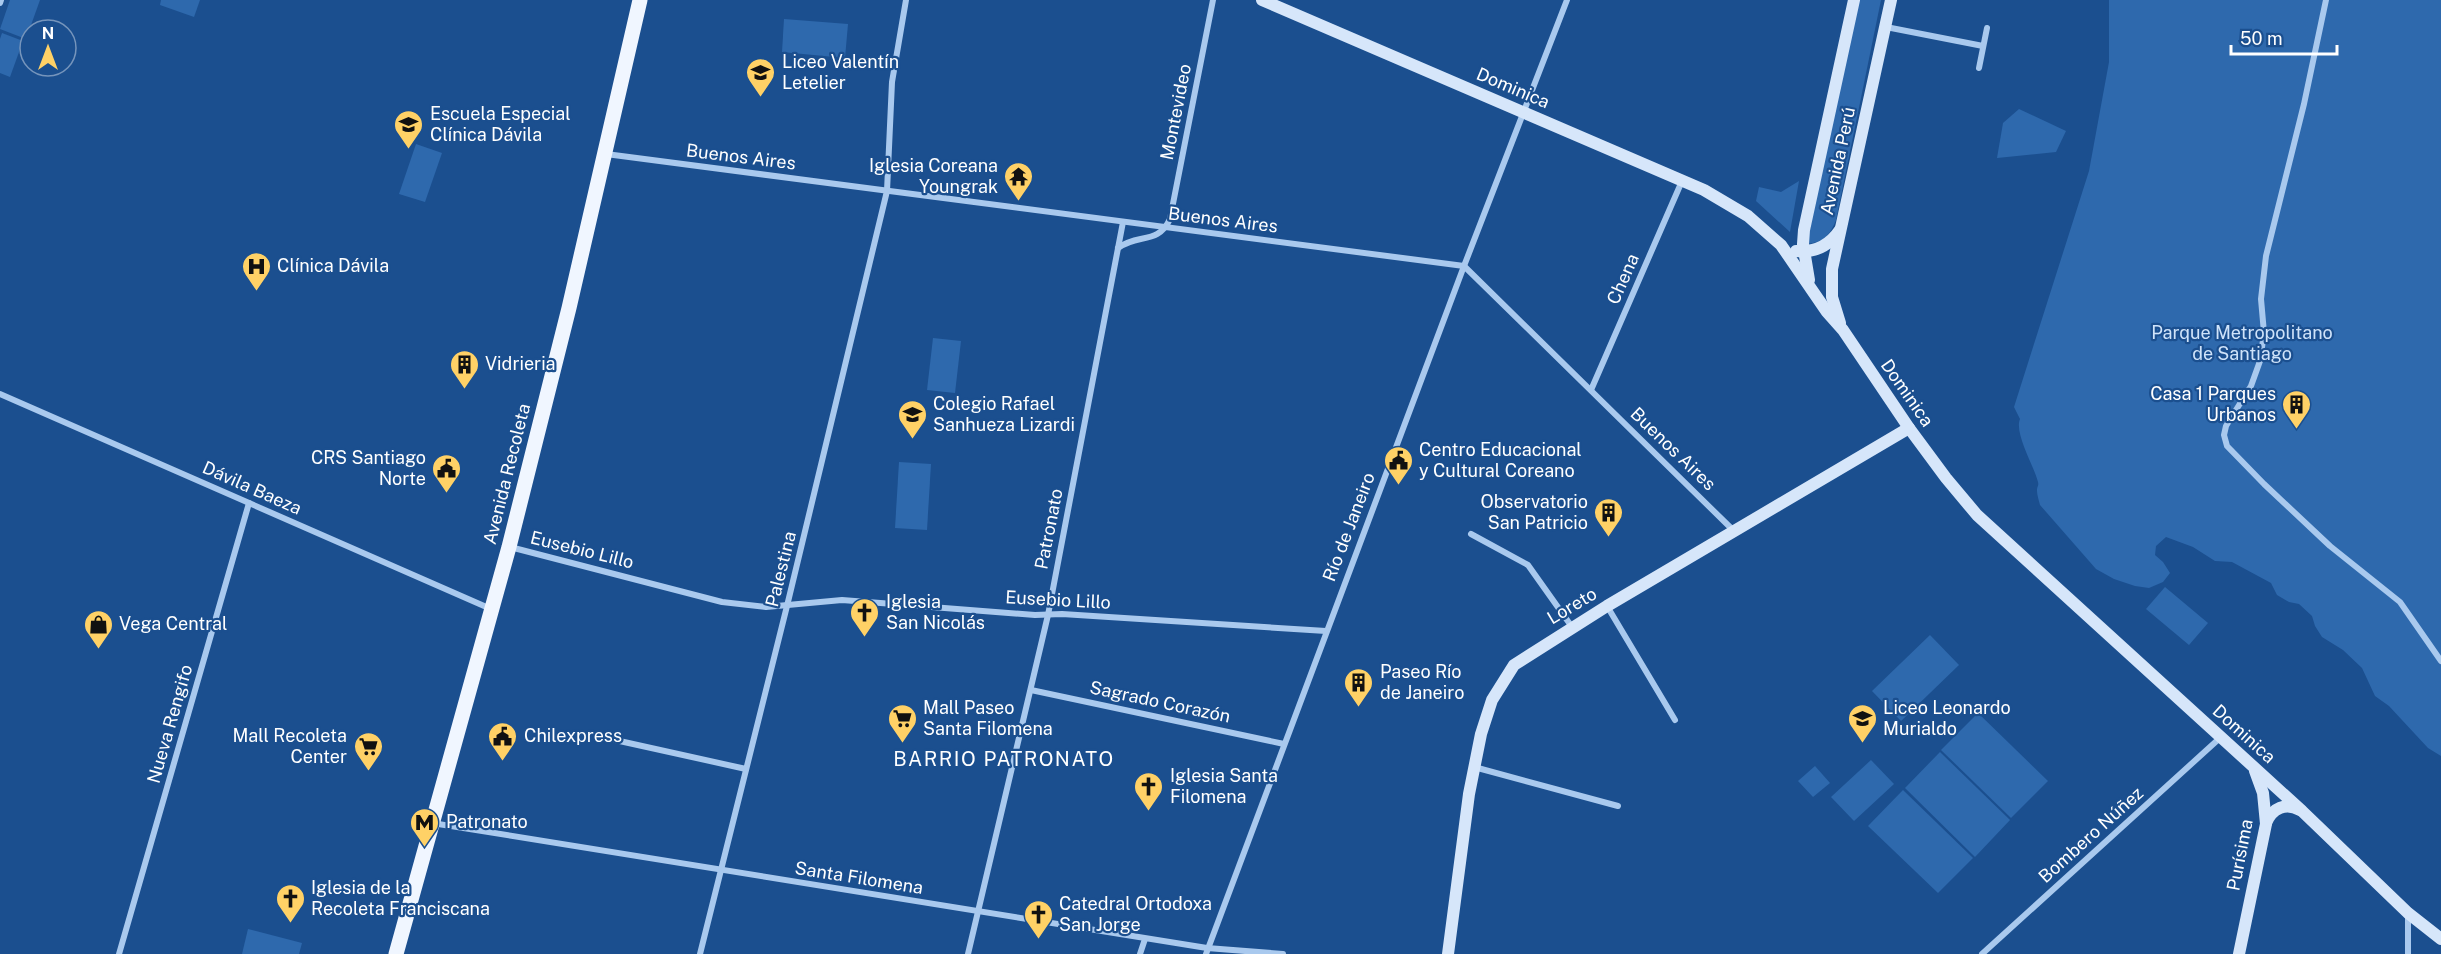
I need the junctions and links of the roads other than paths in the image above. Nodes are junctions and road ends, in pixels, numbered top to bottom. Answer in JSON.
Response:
{"nodes":[{"id":1,"x":639,"y":0,"type":"edge"},
{"id":2,"x":906,"y":0,"type":"edge"},
{"id":3,"x":1213,"y":0,"type":"edge"},
{"id":4,"x":1262,"y":0,"type":"edge"},
{"id":5,"x":1567,"y":0,"type":"edge"},
{"id":6,"x":1854,"y":0,"type":"edge"},
{"id":7,"x":1891,"y":0,"type":"edge"},
{"id":8,"x":2326,"y":0,"type":"edge"},
{"id":9,"x":1886,"y":27,"type":"junction"},
{"id":10,"x":1987,"y":28,"type":"dead end"},
{"id":11,"x":1983,"y":46,"type":"junction"},
{"id":12,"x":1979,"y":68,"type":"dead end"},
{"id":13,"x":1524,"y":112,"type":"junction"},
{"id":14,"x":603,"y":153,"type":"junction"},
{"id":15,"x":1682,"y":181,"type":"junction"},
{"id":16,"x":887,"y":191,"type":"junction"},
{"id":17,"x":1123,"y":222,"type":"junction"},
{"id":18,"x":1842,"y":227,"type":"junction"},
{"id":19,"x":1166,"y":228,"type":"junction"},
{"id":20,"x":1781,"y":245,"type":"junction"},
{"id":21,"x":1118,"y":248,"type":"junction"},
{"id":22,"x":1804,"y":252,"type":"junction"},
{"id":23,"x":1464,"y":266,"type":"junction"},
{"id":24,"x":1812,"y":290,"type":"junction"},
{"id":25,"x":1843,"y":330,"type":"junction"},
{"id":26,"x":1591,"y":390,"type":"junction"},
{"id":27,"x":0,"y":394,"type":"edge"},
{"id":28,"x":1909,"y":428,"type":"junction"},
{"id":29,"x":249,"y":503,"type":"junction"},
{"id":30,"x":1735,"y":531,"type":"junction"},
{"id":31,"x":1471,"y":534,"type":"dead end"},
{"id":32,"x":509,"y":547,"type":"junction"},
{"id":33,"x":787,"y":606,"type":"junction"},
{"id":34,"x":1607,"y":606,"type":"junction"},
{"id":35,"x":492,"y":609,"type":"junction"},
{"id":36,"x":1048,"y":615,"type":"junction"},
{"id":37,"x":1572,"y":627,"type":"junction"},
{"id":38,"x":1326,"y":631,"type":"junction"},
{"id":39,"x":2441,"y":661,"type":"edge"},
{"id":40,"x":1031,"y":690,"type":"junction"},
{"id":41,"x":1675,"y":720,"type":"dead end"},
{"id":42,"x":2221,"y":737,"type":"junction"},
{"id":43,"x":615,"y":740,"type":"dead end"},
{"id":44,"x":1284,"y":744,"type":"junction"},
{"id":45,"x":2250,"y":764,"type":"junction"},
{"id":46,"x":1474,"y":767,"type":"junction"},
{"id":47,"x":746,"y":769,"type":"junction"},
{"id":48,"x":1618,"y":806,"type":"dead end"},
{"id":49,"x":2302,"y":811,"type":"junction"},
{"id":50,"x":432,"y":823,"type":"junction"},
{"id":51,"x":2266,"y":824,"type":"junction"},
{"id":52,"x":721,"y":870,"type":"junction"},
{"id":53,"x":978,"y":912,"type":"junction"},
{"id":54,"x":2408,"y":913,"type":"junction"},
{"id":55,"x":1145,"y":939,"type":"junction"},
{"id":56,"x":2441,"y":939,"type":"edge"},
{"id":57,"x":1206,"y":951,"type":"edge"},
{"id":58,"x":120,"y":954,"type":"edge"},
{"id":59,"x":396,"y":954,"type":"edge"},
{"id":60,"x":700,"y":954,"type":"edge"},
{"id":61,"x":968,"y":954,"type":"edge"},
{"id":62,"x":1140,"y":954,"type":"edge"},
{"id":63,"x":1283,"y":954,"type":"edge"},
{"id":64,"x":1448,"y":954,"type":"edge"},
{"id":65,"x":1982,"y":954,"type":"edge"},
{"id":66,"x":2239,"y":954,"type":"edge"},
{"id":67,"x":2408,"y":954,"type":"edge"}],
"edges":[{"from":1,"to":14,"type":"main road","name":"Avenida Recoleta"},
{"from":2,"to":16,"type":"street","name":"Palestina"},
{"from":3,"to":19,"type":"street","name":"Montevideo"},
{"from":4,"to":13,"type":"main road","name":"Dominica"},
{"from":5,"to":13,"type":"street","name":"Río de Janeiro"},
{"from":6,"to":22,"type":"main road","name":"Avenida Perú"},
{"from":7,"to":9,"type":"main road","name":"Avenida Perú"},
{"from":8,"to":39,"type":"street"},
{"from":9,"to":11,"type":"street"},
{"from":9,"to":18,"type":"main road","name":"Avenida Perú"},
{"from":10,"to":11,"type":"street"},
{"from":11,"to":12,"type":"street"},
{"from":13,"to":15,"type":"main road","name":"Dominica"},
{"from":13,"to":23,"type":"street","name":"Río de Janeiro"},
{"from":14,"to":16,"type":"street","name":"Buenos Aires"},
{"from":14,"to":32,"type":"main road","name":"Avenida Recoleta"},
{"from":15,"to":20,"type":"main road","name":"Dominica"},
{"from":15,"to":26,"type":"street","name":"Chena"},
{"from":16,"to":17,"type":"street","name":"Buenos Aires"},
{"from":16,"to":33,"type":"street","name":"Palestina"},
{"from":17,"to":19,"type":"street","name":"Buenos Aires"},
{"from":17,"to":21,"type":"street","name":"Patronato"},
{"from":18,"to":22,"type":"main road"},
{"from":18,"to":25,"type":"main road","name":"Avenida Perú"},
{"from":19,"to":21,"type":"street"},
{"from":19,"to":23,"type":"street","name":"Buenos Aires"},
{"from":20,"to":22,"type":"main road"},
{"from":20,"to":24,"type":"main road","name":"Dominica"},
{"from":21,"to":36,"type":"street","name":"Patronato"},
{"from":22,"to":24,"type":"main road","name":"Avenida Perú"},
{"from":23,"to":26,"type":"street","name":"Buenos Aires"},
{"from":23,"to":38,"type":"street","name":"Río de Janeiro"},
{"from":24,"to":25,"type":"main road","name":"Dominica"},
{"from":25,"to":28,"type":"main road","name":"Dominica"},
{"from":26,"to":30,"type":"street","name":"Buenos Aires"},
{"from":27,"to":29,"type":"street","name":"Dávila Baeza"},
{"from":28,"to":30,"type":"main road","name":"Loreto"},
{"from":28,"to":42,"type":"main road","name":"Dominica"},
{"from":29,"to":35,"type":"street","name":"Dávila Baeza"},
{"from":29,"to":58,"type":"street","name":"Nueva Rengifo"},
{"from":30,"to":34,"type":"main road","name":"Loreto"},
{"from":31,"to":37,"type":"street"},
{"from":32,"to":33,"type":"street","name":"Eusebio Lillo"},
{"from":32,"to":35,"type":"main road","name":"Avenida Recoleta"},
{"from":33,"to":36,"type":"street","name":"Eusebio Lillo"},
{"from":33,"to":47,"type":"street","name":"Palestina"},
{"from":34,"to":37,"type":"main road","name":"Loreto"},
{"from":34,"to":41,"type":"street"},
{"from":35,"to":50,"type":"main road","name":"Avenida Recoleta"},
{"from":36,"to":38,"type":"street","name":"Eusebio Lillo"},
{"from":36,"to":40,"type":"street","name":"Patronato"},
{"from":37,"to":46,"type":"main road","name":"Loreto"},
{"from":38,"to":44,"type":"street","name":"Río de Janeiro"},
{"from":40,"to":44,"type":"street","name":"Sagrado Corazón"},
{"from":40,"to":53,"type":"street","name":"Patronato"},
{"from":42,"to":45,"type":"main road","name":"Dominica"},
{"from":42,"to":65,"type":"street","name":"Bombero Núñez"},
{"from":43,"to":47,"type":"street"},
{"from":44,"to":57,"type":"street","name":"Río de Janeiro"},
{"from":45,"to":49,"type":"main road","name":"Dominica"},
{"from":45,"to":51,"type":"main road","name":"Purísima"},
{"from":46,"to":48,"type":"street"},
{"from":46,"to":64,"type":"main road","name":"Loreto"},
{"from":47,"to":52,"type":"street","name":"Palestina"},
{"from":49,"to":51,"type":"main road"},
{"from":49,"to":54,"type":"main road","name":"Dominica"},
{"from":50,"to":52,"type":"street","name":"Santa Filomena"},
{"from":50,"to":59,"type":"main road","name":"Avenida Recoleta"},
{"from":51,"to":66,"type":"main road","name":"Purísima"},
{"from":52,"to":53,"type":"street","name":"Santa Filomena"},
{"from":52,"to":60,"type":"street","name":"Palestina"},
{"from":53,"to":55,"type":"street","name":"Santa Filomena"},
{"from":53,"to":61,"type":"street","name":"Patronato"},
{"from":54,"to":56,"type":"main road","name":"Dominica"},
{"from":54,"to":67,"type":"street"},
{"from":55,"to":57,"type":"street","name":"Santa Filomena"},
{"from":55,"to":62,"type":"street"},
{"from":57,"to":63,"type":"street","name":"Santa Filomena"}]}
